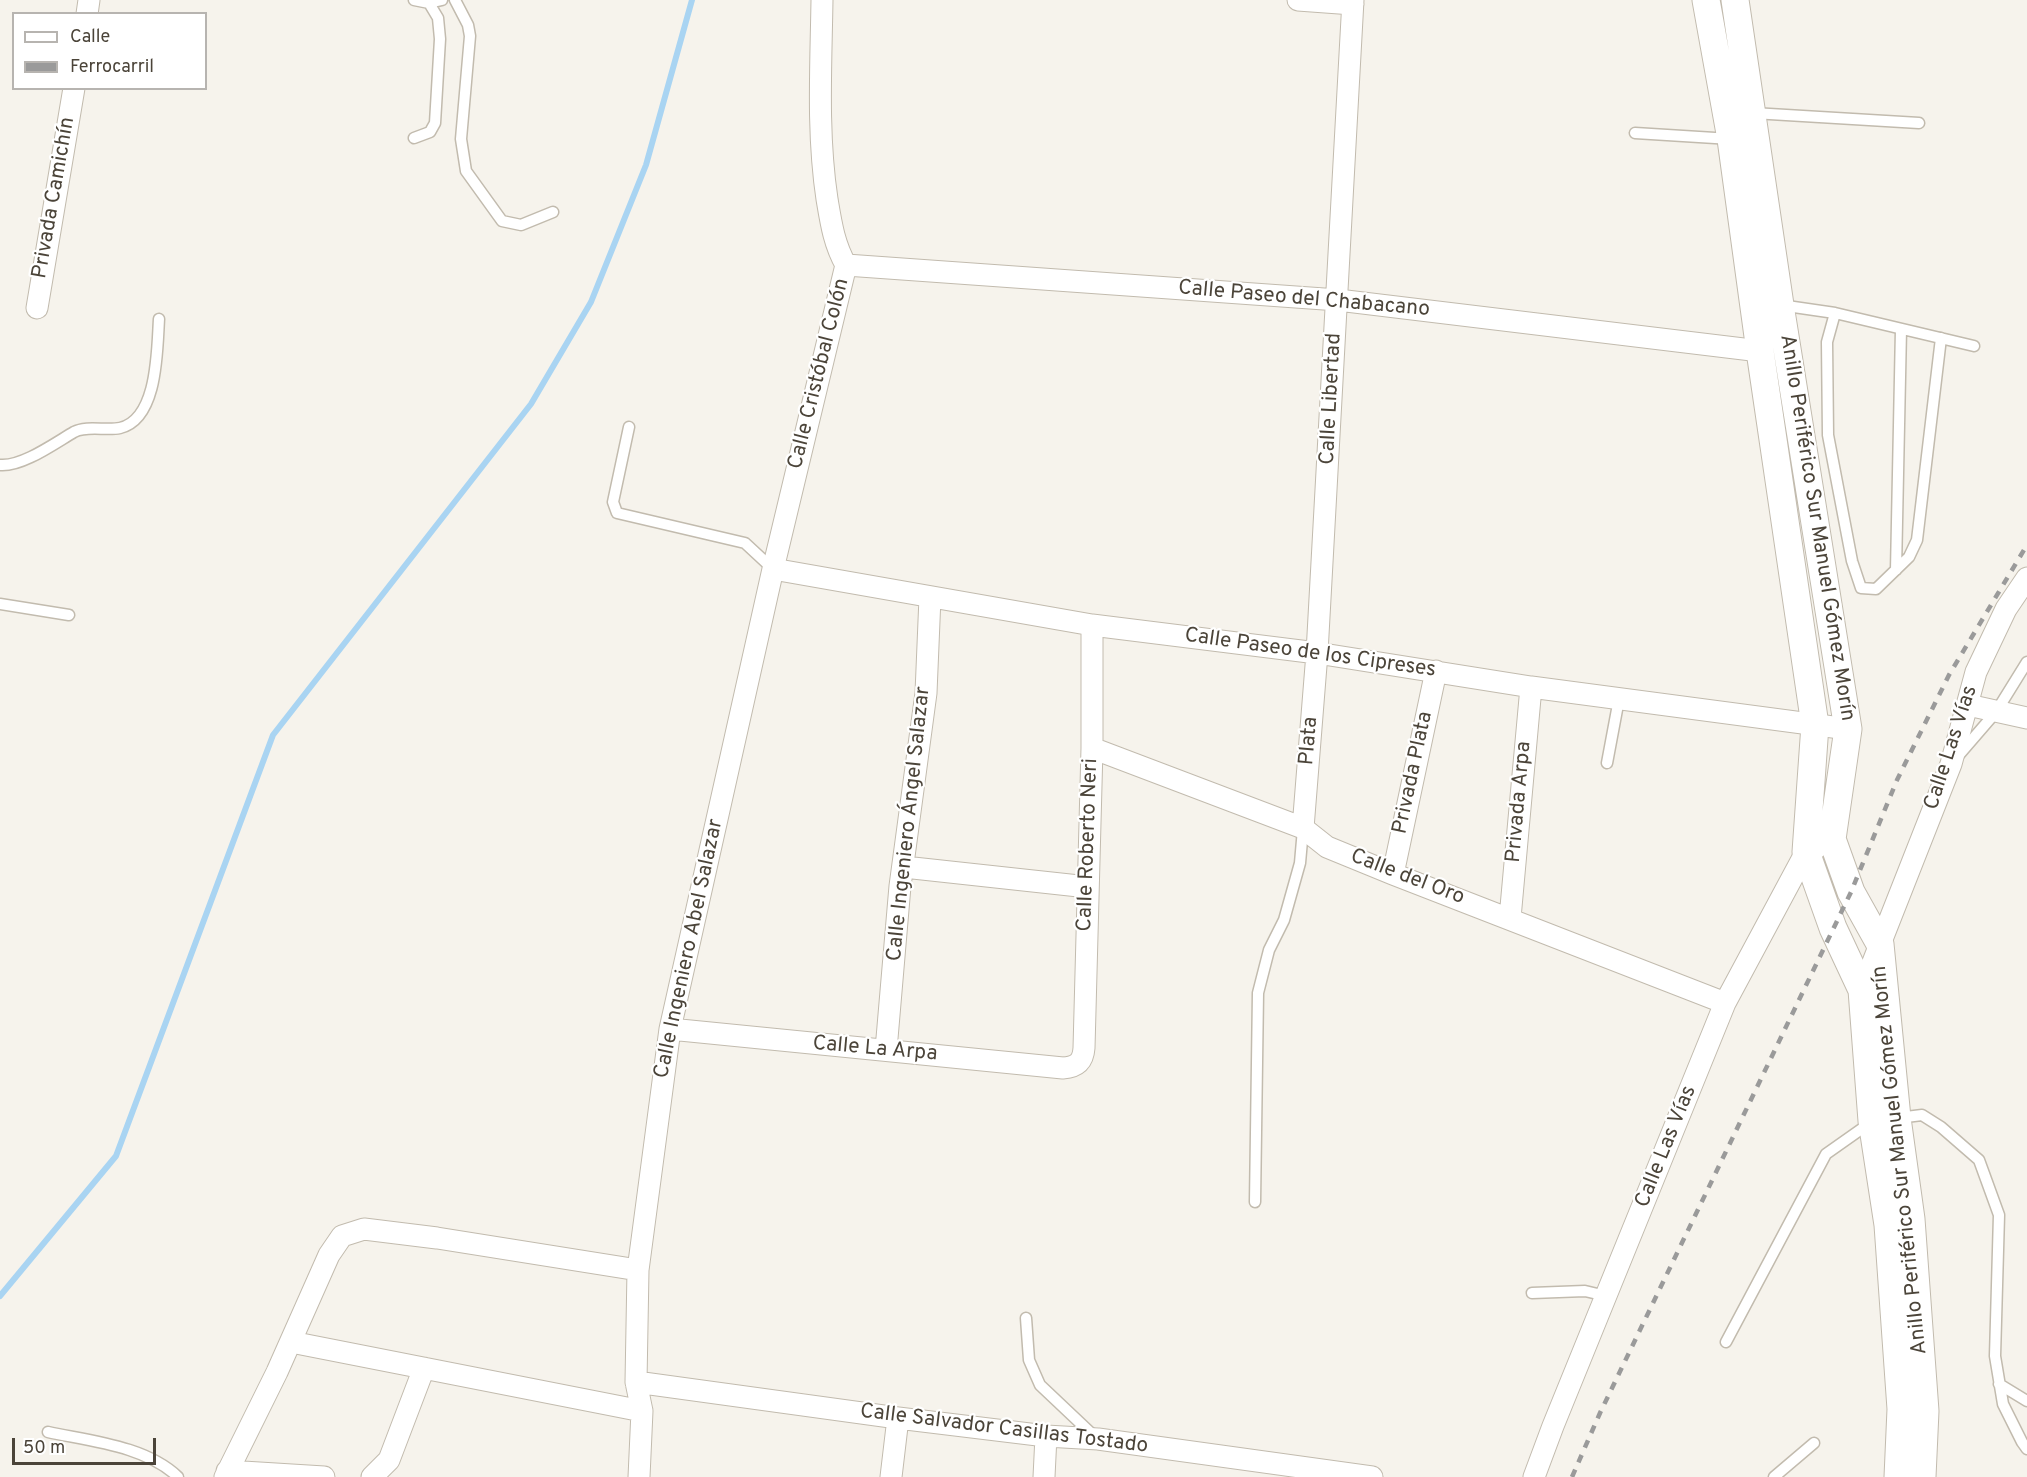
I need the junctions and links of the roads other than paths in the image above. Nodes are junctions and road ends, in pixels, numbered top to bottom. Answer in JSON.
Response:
{"nodes":[{"id":1,"x":414,"y":0,"type":"edge"},
{"id":2,"x":442,"y":0,"type":"edge"},
{"id":3,"x":455,"y":0,"type":"edge"},
{"id":4,"x":822,"y":0,"type":"edge"},
{"id":5,"x":1298,"y":0,"type":"edge"},
{"id":6,"x":1706,"y":0,"type":"edge"},
{"id":7,"x":1735,"y":0,"type":"edge"},
{"id":8,"x":1353,"y":2,"type":"edge"},
{"id":9,"x":429,"y":3,"type":"junction"},
{"id":10,"x":74,"y":90,"type":"edge"},
{"id":11,"x":1752,"y":113,"type":"junction"},
{"id":12,"x":1919,"y":123,"type":"dead end"},
{"id":13,"x":1635,"y":133,"type":"dead end"},
{"id":14,"x":414,"y":138,"type":"dead end"},
{"id":15,"x":1731,"y":139,"type":"junction"},
{"id":16,"x":553,"y":212,"type":"dead end"},
{"id":17,"x":846,"y":265,"type":"junction"},
{"id":18,"x":1338,"y":300,"type":"junction"},
{"id":19,"x":1780,"y":304,"type":"junction"},
{"id":20,"x":37,"y":308,"type":"dead end"},
{"id":21,"x":1835,"y":314,"type":"junction"},
{"id":22,"x":159,"y":319,"type":"dead end"},
{"id":23,"x":1901,"y":329,"type":"junction"},
{"id":24,"x":1941,"y":338,"type":"junction"},
{"id":25,"x":1974,"y":346,"type":"dead end"},
{"id":26,"x":1760,"y":351,"type":"junction"},
{"id":27,"x":629,"y":427,"type":"dead end"},
{"id":28,"x":0,"y":465,"type":"edge"},
{"id":29,"x":773,"y":569,"type":"junction"},
{"id":30,"x":1896,"y":570,"type":"junction"},
{"id":31,"x":2027,"y":578,"type":"edge"},
{"id":32,"x":930,"y":597,"type":"junction"},
{"id":33,"x":0,"y":604,"type":"edge"},
{"id":34,"x":69,"y":615,"type":"dead end"},
{"id":35,"x":1092,"y":626,"type":"junction"},
{"id":36,"x":1317,"y":653,"type":"junction"},
{"id":37,"x":2027,"y":662,"type":"edge"},
{"id":38,"x":1436,"y":671,"type":"junction"},
{"id":39,"x":1531,"y":687,"type":"junction"},
{"id":40,"x":1619,"y":699,"type":"junction"},
{"id":41,"x":1968,"y":705,"type":"junction"},
{"id":42,"x":1996,"y":712,"type":"junction"},
{"id":43,"x":2027,"y":718,"type":"edge"},
{"id":44,"x":1815,"y":725,"type":"junction"},
{"id":45,"x":1848,"y":729,"type":"junction"},
{"id":46,"x":1092,"y":748,"type":"junction"},
{"id":47,"x":1607,"y":763,"type":"dead end"},
{"id":48,"x":1951,"y":764,"type":"junction"},
{"id":49,"x":1303,"y":828,"type":"junction"},
{"id":50,"x":1832,"y":840,"type":"junction"},
{"id":51,"x":1806,"y":852,"type":"junction"},
{"id":52,"x":904,"y":867,"type":"junction"},
{"id":53,"x":1393,"y":874,"type":"junction"},
{"id":54,"x":1088,"y":887,"type":"junction"},
{"id":55,"x":1510,"y":918,"type":"junction"},
{"id":56,"x":1880,"y":944,"type":"junction"},
{"id":57,"x":1862,"y":990,"type":"junction"},
{"id":58,"x":1725,"y":1003,"type":"junction"},
{"id":59,"x":670,"y":1029,"type":"junction"},
{"id":60,"x":886,"y":1050,"type":"junction"},
{"id":61,"x":1080,"y":1063,"type":"joint"},
{"id":62,"x":1885,"y":1120,"type":"junction"},
{"id":63,"x":1255,"y":1202,"type":"dead end"},
{"id":64,"x":638,"y":1269,"type":"junction"},
{"id":65,"x":1532,"y":1293,"type":"dead end"},
{"id":66,"x":1606,"y":1296,"type":"junction"},
{"id":67,"x":1026,"y":1318,"type":"dead end"},
{"id":68,"x":291,"y":1342,"type":"junction"},
{"id":69,"x":1726,"y":1342,"type":"dead end"},
{"id":70,"x":424,"y":1368,"type":"junction"},
{"id":71,"x":636,"y":1382,"type":"junction"},
{"id":72,"x":1999,"y":1384,"type":"junction"},
{"id":73,"x":2027,"y":1401,"type":"edge"},
{"id":74,"x":642,"y":1411,"type":"junction"},
{"id":75,"x":898,"y":1418,"type":"junction"},
{"id":76,"x":48,"y":1432,"type":"dead end"},
{"id":77,"x":1046,"y":1436,"type":"junction"},
{"id":78,"x":1098,"y":1439,"type":"junction"},
{"id":79,"x":1814,"y":1443,"type":"dead end"},
{"id":80,"x":2027,"y":1449,"type":"edge"},
{"id":81,"x":226,"y":1474,"type":"edge"},
{"id":82,"x":178,"y":1477,"type":"edge"},
{"id":83,"x":324,"y":1477,"type":"edge"},
{"id":84,"x":372,"y":1477,"type":"edge"},
{"id":85,"x":639,"y":1477,"type":"edge"},
{"id":86,"x":891,"y":1477,"type":"edge"},
{"id":87,"x":1044,"y":1477,"type":"edge"},
{"id":88,"x":1372,"y":1477,"type":"edge"},
{"id":89,"x":1534,"y":1477,"type":"edge"},
{"id":90,"x":1774,"y":1477,"type":"edge"},
{"id":91,"x":1898,"y":1477,"type":"edge"},
{"id":92,"x":1922,"y":1477,"type":"edge"}],
"edges":[{"from":1,"to":9,"type":"lane"},
{"from":2,"to":9,"type":"lane"},
{"from":3,"to":16,"type":"lane"},
{"from":4,"to":17,"type":"street","name":"Calle Cristóbal Colón"},
{"from":5,"to":8,"type":"street"},
{"from":6,"to":15,"type":"street","name":"Anillo Periférico Sur Manuel Gómez Morín"},
{"from":7,"to":11,"type":"street","name":"Anillo Periférico Sur Manuel Gómez Morín"},
{"from":8,"to":18,"type":"street","name":"Calle Libertad"},
{"from":9,"to":14,"type":"lane"},
{"from":10,"to":20,"type":"street","name":"Privada Camichín"},
{"from":11,"to":12,"type":"lane"},
{"from":11,"to":19,"type":"street","name":"Anillo Periférico Sur Manuel Gómez Morín"},
{"from":13,"to":15,"type":"lane"},
{"from":15,"to":26,"type":"street","name":"Anillo Periférico Sur Manuel Gómez Morín"},
{"from":17,"to":18,"type":"street","name":"Calle Paseo del Chabacano"},
{"from":17,"to":29,"type":"street","name":"Calle Cristóbal Colón"},
{"from":18,"to":26,"type":"street","name":"Calle Paseo del Chabacano"},
{"from":18,"to":36,"type":"street","name":"Calle Libertad"},
{"from":19,"to":21,"type":"lane"},
{"from":19,"to":45,"type":"street","name":"Anillo Periférico Sur Manuel Gómez Morín"},
{"from":21,"to":23,"type":"lane"},
{"from":21,"to":30,"type":"lane"},
{"from":22,"to":28,"type":"lane"},
{"from":23,"to":24,"type":"lane"},
{"from":23,"to":30,"type":"lane"},
{"from":24,"to":25,"type":"lane"},
{"from":24,"to":30,"type":"lane"},
{"from":26,"to":44,"type":"street","name":"Anillo Periférico Sur Manuel Gómez Morín"},
{"from":27,"to":29,"type":"lane"},
{"from":29,"to":32,"type":"street","name":"Calle Paseo de los Cipreses"},
{"from":29,"to":59,"type":"street","name":"Calle Ingeniero Abel Salazar"},
{"from":31,"to":41,"type":"street","name":"Calle Las Vías"},
{"from":32,"to":35,"type":"street","name":"Calle Paseo de los Cipreses"},
{"from":32,"to":52,"type":"street","name":"Calle Ingeniero Ángel Salazar"},
{"from":33,"to":34,"type":"lane"},
{"from":35,"to":36,"type":"street","name":"Calle Paseo de los Cipreses"},
{"from":35,"to":46,"type":"street","name":"Calle Roberto Neri"},
{"from":36,"to":38,"type":"street","name":"Calle Paseo de los Cipreses"},
{"from":36,"to":49,"type":"street","name":"Plata"},
{"from":37,"to":42,"type":"lane"},
{"from":38,"to":39,"type":"street","name":"Calle Paseo de los Cipreses"},
{"from":38,"to":53,"type":"street","name":"Privada Plata"},
{"from":39,"to":40,"type":"street","name":"Calle Paseo de los Cipreses"},
{"from":39,"to":55,"type":"street","name":"Privada Arpa"},
{"from":40,"to":44,"type":"street","name":"Calle Paseo de los Cipreses"},
{"from":40,"to":47,"type":"lane"},
{"from":41,"to":42,"type":"street"},
{"from":41,"to":48,"type":"street","name":"Calle Las Vías"},
{"from":42,"to":43,"type":"street"},
{"from":42,"to":48,"type":"lane"},
{"from":44,"to":45,"type":"street","name":"Calle Paseo de los Cipreses"},
{"from":44,"to":51,"type":"street","name":"Anillo Periférico Sur Manuel Gómez Morín"},
{"from":45,"to":50,"type":"street","name":"Anillo Periférico Sur Manuel Gómez Morín"},
{"from":46,"to":49,"type":"street","name":"Calle del Oro"},
{"from":46,"to":54,"type":"street","name":"Calle Roberto Neri"},
{"from":48,"to":56,"type":"street","name":"Calle Las Vías"},
{"from":49,"to":53,"type":"street","name":"Calle del Oro"},
{"from":49,"to":63,"type":"lane"},
{"from":50,"to":51,"type":"street"},
{"from":50,"to":56,"type":"street","name":"Anillo Periférico Sur Manuel Gómez Morín"},
{"from":51,"to":57,"type":"street","name":"Anillo Periférico Sur Manuel Gómez Morín"},
{"from":51,"to":58,"type":"street","name":"Calle Las Vías"},
{"from":52,"to":54,"type":"street"},
{"from":52,"to":60,"type":"street","name":"Calle Ingeniero Ángel Salazar"},
{"from":53,"to":55,"type":"street","name":"Calle del Oro"},
{"from":54,"to":61,"type":"street","name":"Calle Roberto Neri"},
{"from":55,"to":58,"type":"street","name":"Calle del Oro"},
{"from":56,"to":57,"type":"street","name":"Calle Las Vías"},
{"from":56,"to":62,"type":"street","name":"Anillo Periférico Sur Manuel Gómez Morín"},
{"from":57,"to":62,"type":"street","name":"Anillo Periférico Sur Manuel Gómez Morín"},
{"from":58,"to":66,"type":"street","name":"Calle Las Vías"},
{"from":59,"to":60,"type":"street","name":"Calle La Arpa"},
{"from":59,"to":64,"type":"street","name":"Calle Ingeniero Abel Salazar"},
{"from":60,"to":61,"type":"street","name":"Calle La Arpa"},
{"from":62,"to":69,"type":"lane"},
{"from":62,"to":72,"type":"lane"},
{"from":62,"to":91,"type":"street","name":"Anillo Periférico Sur Manuel Gómez Morín"},
{"from":62,"to":92,"type":"street","name":"Anillo Periférico Sur Manuel Gómez Morín"},
{"from":64,"to":68,"type":"street"},
{"from":64,"to":71,"type":"street","name":"Calle Ingeniero Abel Salazar"},
{"from":65,"to":66,"type":"lane"},
{"from":66,"to":89,"type":"street","name":"Calle Las Vías"},
{"from":67,"to":78,"type":"lane"},
{"from":68,"to":70,"type":"street"},
{"from":68,"to":81,"type":"street"},
{"from":70,"to":74,"type":"street"},
{"from":70,"to":84,"type":"street"},
{"from":71,"to":74,"type":"street","name":"Calle Ingeniero Abel Salazar"},
{"from":71,"to":75,"type":"street","name":"Calle Salvador Casillas Tostado"},
{"from":72,"to":73,"type":"lane"},
{"from":72,"to":80,"type":"lane"},
{"from":74,"to":85,"type":"street","name":"Calle Ingeniero Abel Salazar"},
{"from":75,"to":77,"type":"street","name":"Calle Salvador Casillas Tostado"},
{"from":75,"to":86,"type":"street"},
{"from":76,"to":82,"type":"lane"},
{"from":77,"to":78,"type":"street","name":"Calle Salvador Casillas Tostado"},
{"from":77,"to":87,"type":"street"},
{"from":78,"to":88,"type":"street","name":"Calle Salvador Casillas Tostado"},
{"from":79,"to":90,"type":"lane"},
{"from":81,"to":83,"type":"street"}]}
